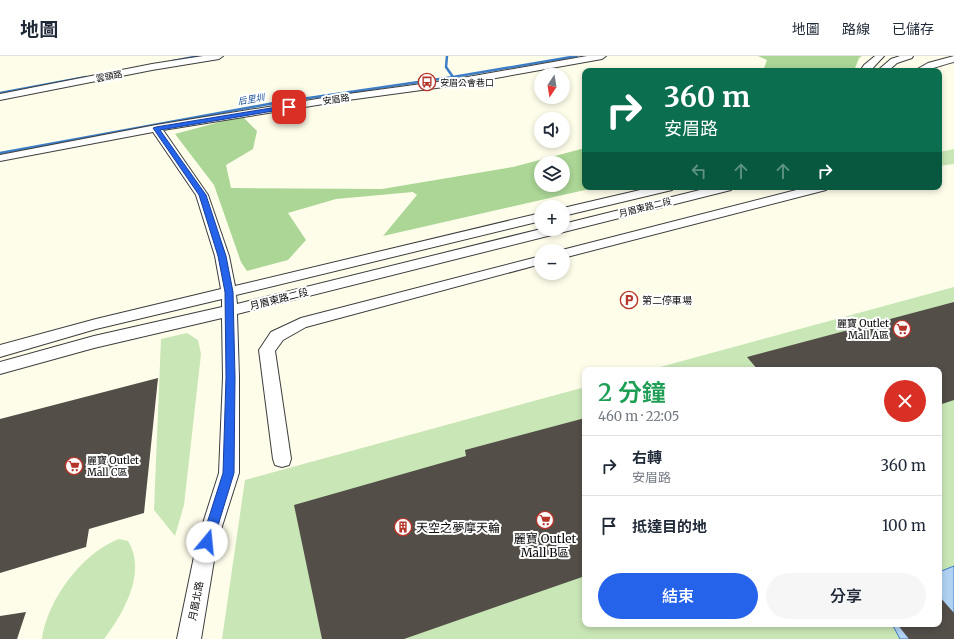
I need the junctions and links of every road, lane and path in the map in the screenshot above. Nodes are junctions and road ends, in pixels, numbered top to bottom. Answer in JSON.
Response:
{"nodes":[{"id":1,"x":219,"y":56,"type":"edge"},
{"id":2,"x":602,"y":56,"type":"edge"},
{"id":3,"x":880,"y":56,"type":"edge"},
{"id":4,"x":909,"y":56,"type":"edge"},
{"id":5,"x":954,"y":59,"type":"edge"},
{"id":6,"x":866,"y":68,"type":"edge"},
{"id":7,"x":886,"y":68,"type":"edge"},
{"id":8,"x":925,"y":68,"type":"edge"},
{"id":9,"x":0,"y":97,"type":"edge"},
{"id":10,"x":156,"y":128,"type":"junction"},
{"id":11,"x":0,"y":158,"type":"edge"},
{"id":12,"x":655,"y":190,"type":"edge"},
{"id":13,"x":715,"y":190,"type":"edge"},
{"id":14,"x":810,"y":190,"type":"edge"},
{"id":15,"x":570,"y":210,"type":"edge"},
{"id":16,"x":534,"y":219,"type":"edge"},
{"id":17,"x":570,"y":226,"type":"edge"},
{"id":18,"x":534,"y":235,"type":"edge"},
{"id":19,"x":570,"y":252,"type":"edge"},
{"id":20,"x":534,"y":262,"type":"edge"},
{"id":21,"x":229,"y":292,"type":"junction"},
{"id":22,"x":229,"y":311,"type":"junction"},
{"id":23,"x":0,"y":351,"type":"edge"},
{"id":24,"x":0,"y":368,"type":"edge"},
{"id":25,"x":282,"y":459,"type":"dead end"},
{"id":26,"x":189,"y":639,"type":"edge"}],
"edges":[{"from":1,"to":9,"type":"street","name":"雲頭路"},
{"from":2,"to":10,"type":"street","name":"安眉路"},
{"from":3,"to":6,"type":"street"},
{"from":4,"to":7,"type":"street"},
{"from":5,"to":8,"type":"street"},
{"from":10,"to":11,"type":"street","name":"安眉路"},
{"from":10,"to":21,"type":"street","name":"月眉北路"},
{"from":12,"to":15,"type":"street","name":"月眉東路二段"},
{"from":13,"to":17,"type":"street","name":"月眉東路二段"},
{"from":14,"to":19,"type":"street"},
{"from":16,"to":21,"type":"street","name":"月眉東路二段"},
{"from":18,"to":22,"type":"street","name":"月眉東路二段"},
{"from":20,"to":25,"type":"street"},
{"from":21,"to":22,"type":"street","name":"月眉北路"},
{"from":21,"to":23,"type":"street","name":"月眉東路二段"},
{"from":22,"to":24,"type":"street","name":"月眉東路二段"},
{"from":22,"to":26,"type":"street","name":"月眉北路"}]}
